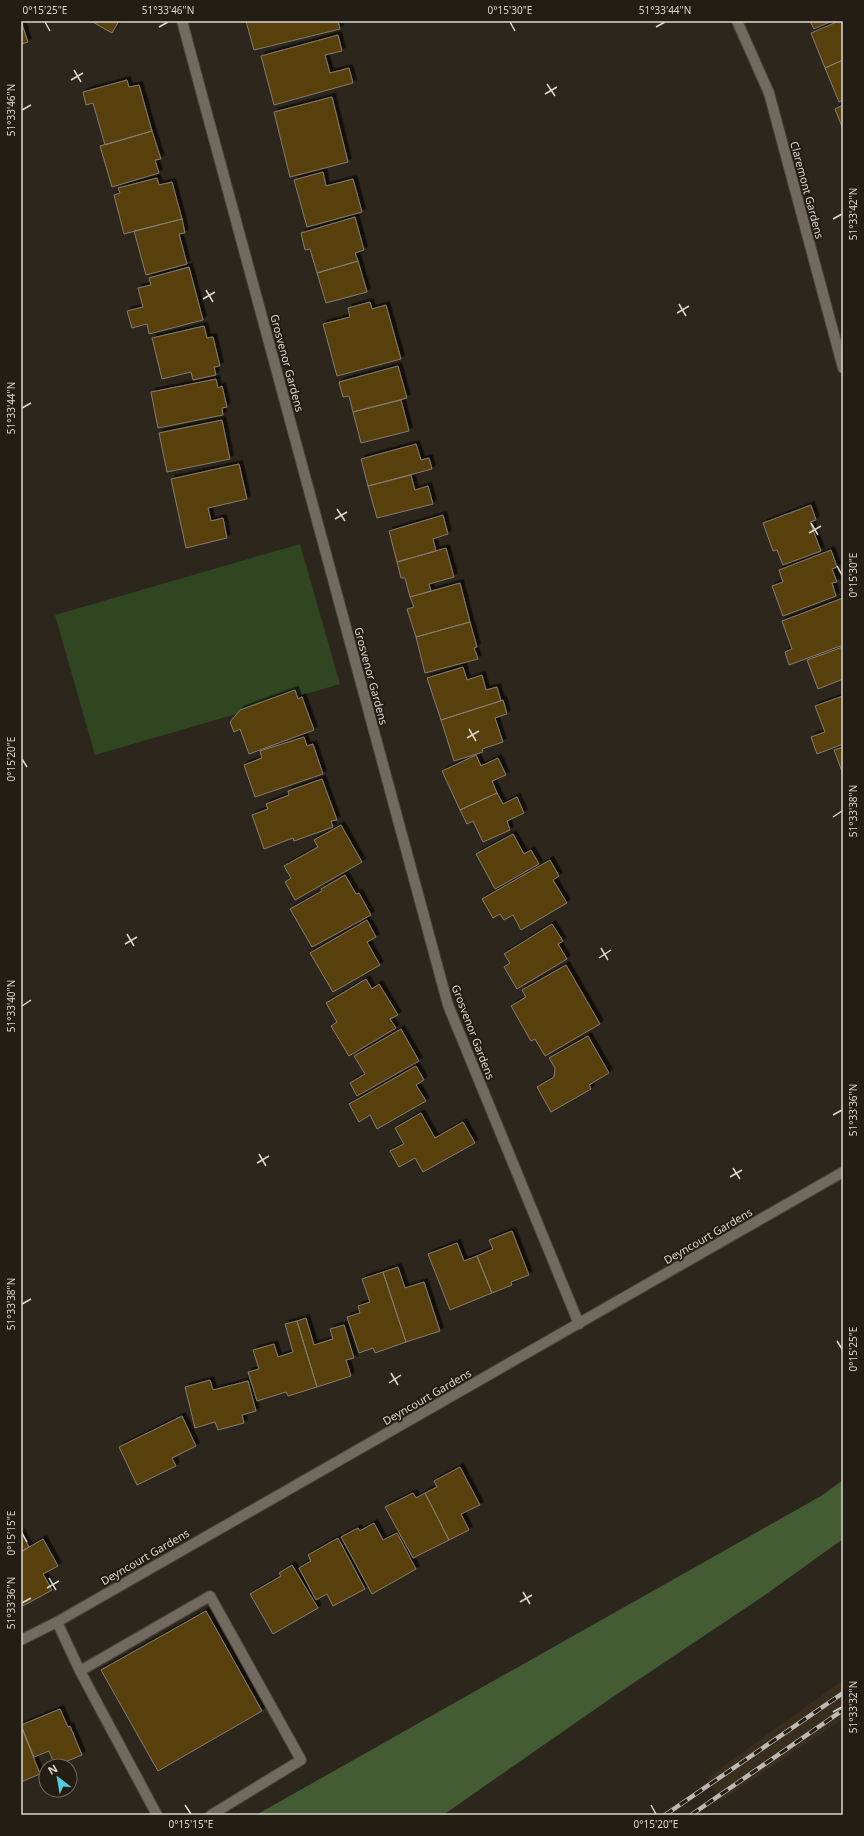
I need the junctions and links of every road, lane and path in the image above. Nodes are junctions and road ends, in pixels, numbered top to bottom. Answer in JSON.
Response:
{"nodes":[{"id":1,"x":182,"y":21,"type":"edge"},
{"id":2,"x":737,"y":21,"type":"edge"},
{"id":3,"x":843,"y":368,"type":"edge"},
{"id":4,"x":843,"y":1172,"type":"edge"},
{"id":5,"x":579,"y":1324,"type":"junction"},
{"id":6,"x":56,"y":1622,"type":"junction"},
{"id":7,"x":21,"y":1640,"type":"edge"},
{"id":8,"x":80,"y":1671,"type":"junction"},
{"id":9,"x":157,"y":1815,"type":"edge"},
{"id":10,"x":211,"y":1815,"type":"edge"}],
"edges":[{"from":1,"to":5,"type":"street","name":"Grosvenor Gardens"},
{"from":2,"to":3,"type":"street","name":"Claremont Gardens"},
{"from":4,"to":5,"type":"street","name":"Deyncourt Gardens"},
{"from":5,"to":6,"type":"street","name":"Deyncourt Gardens"},
{"from":6,"to":7,"type":"street","name":"Deyncourt Gardens"},
{"from":6,"to":8,"type":"street"},
{"from":8,"to":9,"type":"street"},
{"from":8,"to":10,"type":"street"}]}
